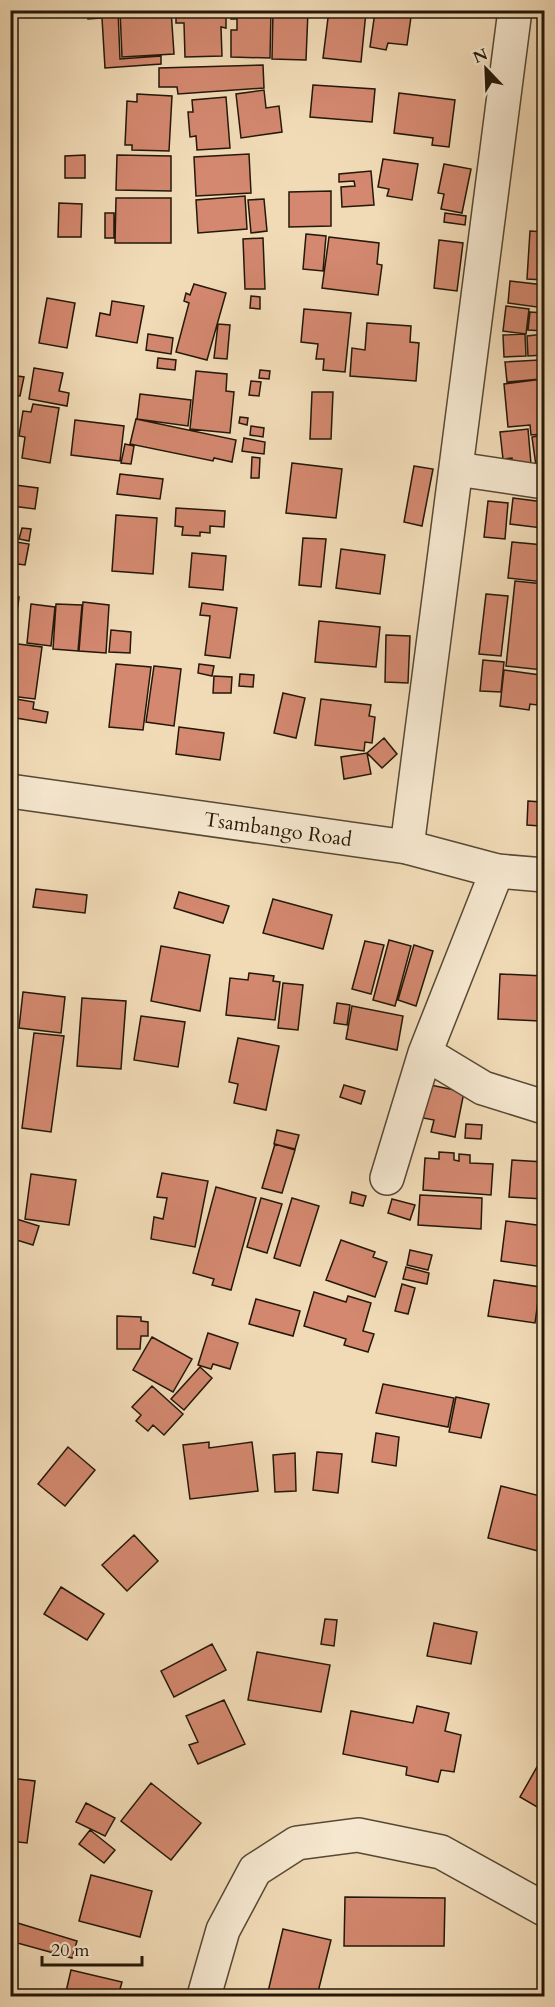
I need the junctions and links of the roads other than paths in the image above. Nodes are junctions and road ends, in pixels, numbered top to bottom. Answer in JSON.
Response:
{"nodes":[{"id":1,"x":515,"y":10,"type":"edge"},
{"id":2,"x":457,"y":469,"type":"junction"},
{"id":3,"x":544,"y":482,"type":"edge"},
{"id":4,"x":10,"y":791,"type":"edge"},
{"id":5,"x":407,"y":848,"type":"junction"},
{"id":6,"x":497,"y":871,"type":"junction"},
{"id":7,"x":544,"y":875,"type":"edge"},
{"id":8,"x":424,"y":1053,"type":"junction"},
{"id":9,"x":544,"y":1107,"type":"edge"},
{"id":10,"x":387,"y":1178,"type":"dead end"},
{"id":11,"x":544,"y":1909,"type":"edge"},
{"id":12,"x":204,"y":1996,"type":"edge"}],
"edges":[{"from":1,"to":2,"type":"street"},
{"from":2,"to":3,"type":"street"},
{"from":2,"to":5,"type":"street"},
{"from":4,"to":5,"type":"street","name":"Tsambango Road"},
{"from":5,"to":6,"type":"street","name":"Tsambango Road"},
{"from":6,"to":7,"type":"street","name":"Tsambango Road"},
{"from":6,"to":8,"type":"street"},
{"from":8,"to":9,"type":"street"},
{"from":8,"to":10,"type":"street"},
{"from":11,"to":12,"type":"street"}]}
